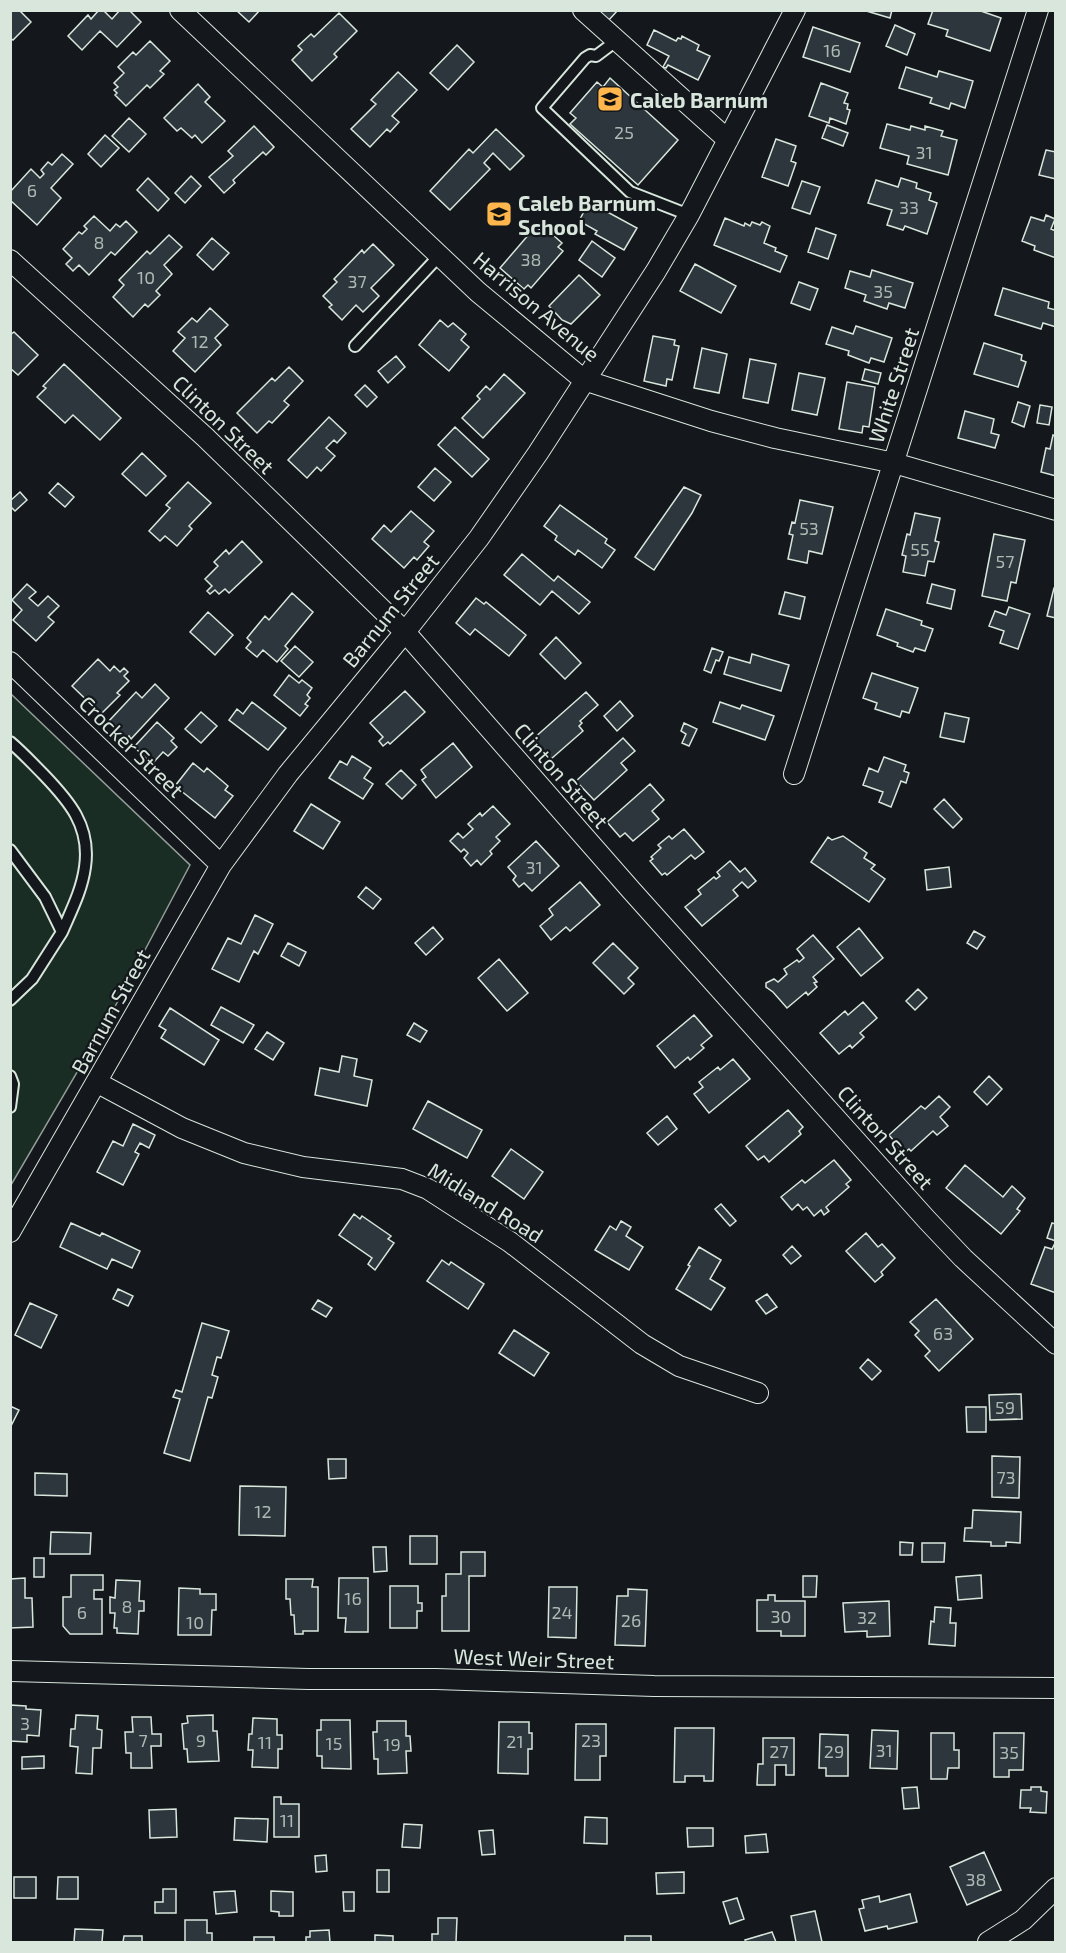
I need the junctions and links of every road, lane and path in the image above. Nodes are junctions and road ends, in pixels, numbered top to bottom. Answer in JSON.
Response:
{"nodes":[{"id":1,"x":180,"y":10,"type":"edge"},
{"id":2,"x":583,"y":10,"type":"edge"},
{"id":3,"x":795,"y":10,"type":"edge"},
{"id":4,"x":1038,"y":10,"type":"edge"},
{"id":5,"x":616,"y":41,"type":"junction"},
{"id":6,"x":728,"y":140,"type":"junction"},
{"id":7,"x":689,"y":214,"type":"junction"},
{"id":8,"x":440,"y":255,"type":"junction"},
{"id":9,"x":10,"y":260,"type":"edge"},
{"id":10,"x":355,"y":346,"type":"dead end"},
{"id":11,"x":584,"y":380,"type":"junction"},
{"id":12,"x":894,"y":463,"type":"junction"},
{"id":13,"x":1056,"y":510,"type":"edge"},
{"id":14,"x":405,"y":632,"type":"junction"},
{"id":15,"x":10,"y":662,"type":"edge"},
{"id":16,"x":10,"y":742,"type":"edge"},
{"id":17,"x":794,"y":774,"type":"dead end"},
{"id":18,"x":10,"y":850,"type":"edge"},
{"id":19,"x":221,"y":865,"type":"junction"},
{"id":20,"x":62,"y":932,"type":"junction"},
{"id":21,"x":10,"y":1000,"type":"edge"},
{"id":22,"x":10,"y":1076,"type":"edge"},
{"id":23,"x":98,"y":1083,"type":"junction"},
{"id":24,"x":10,"y":1107,"type":"edge"},
{"id":25,"x":10,"y":1232,"type":"edge"},
{"id":26,"x":1056,"y":1344,"type":"edge"},
{"id":27,"x":758,"y":1393,"type":"dead end"},
{"id":28,"x":10,"y":1671,"type":"edge"},
{"id":29,"x":1056,"y":1688,"type":"edge"},
{"id":30,"x":1056,"y":1888,"type":"edge"},
{"id":31,"x":988,"y":1942,"type":"edge"}],
"edges":[{"from":1,"to":8,"type":"street","name":"Harrison Avenue"},
{"from":2,"to":5,"type":"street"},
{"from":3,"to":6,"type":"street","name":"Barnum Street"},
{"from":4,"to":12,"type":"street","name":"White Street"},
{"from":5,"to":6,"type":"street"},
{"from":5,"to":7,"type":"lane"},
{"from":6,"to":7,"type":"street","name":"Barnum Street"},
{"from":7,"to":11,"type":"street","name":"Barnum Street"},
{"from":8,"to":10,"type":"lane"},
{"from":8,"to":11,"type":"street","name":"Harrison Avenue"},
{"from":9,"to":14,"type":"street","name":"Clinton Street"},
{"from":11,"to":12,"type":"street","name":"Harrison Avenue"},
{"from":11,"to":14,"type":"street","name":"Barnum Street"},
{"from":12,"to":13,"type":"street","name":"Harrison Avenue"},
{"from":12,"to":17,"type":"street","name":"White Street"},
{"from":14,"to":19,"type":"street","name":"Barnum Street"},
{"from":14,"to":26,"type":"street","name":"Clinton Street"},
{"from":15,"to":19,"type":"street","name":"Crocker Street"},
{"from":16,"to":20,"type":"lane"},
{"from":18,"to":20,"type":"lane"},
{"from":19,"to":23,"type":"street","name":"Barnum Street"},
{"from":20,"to":21,"type":"lane"},
{"from":22,"to":24,"type":"lane"},
{"from":23,"to":25,"type":"street","name":"Barnum Street"},
{"from":23,"to":27,"type":"street","name":"Midland Road"},
{"from":28,"to":29,"type":"street","name":"West Weir Street"},
{"from":30,"to":31,"type":"street"}]}
